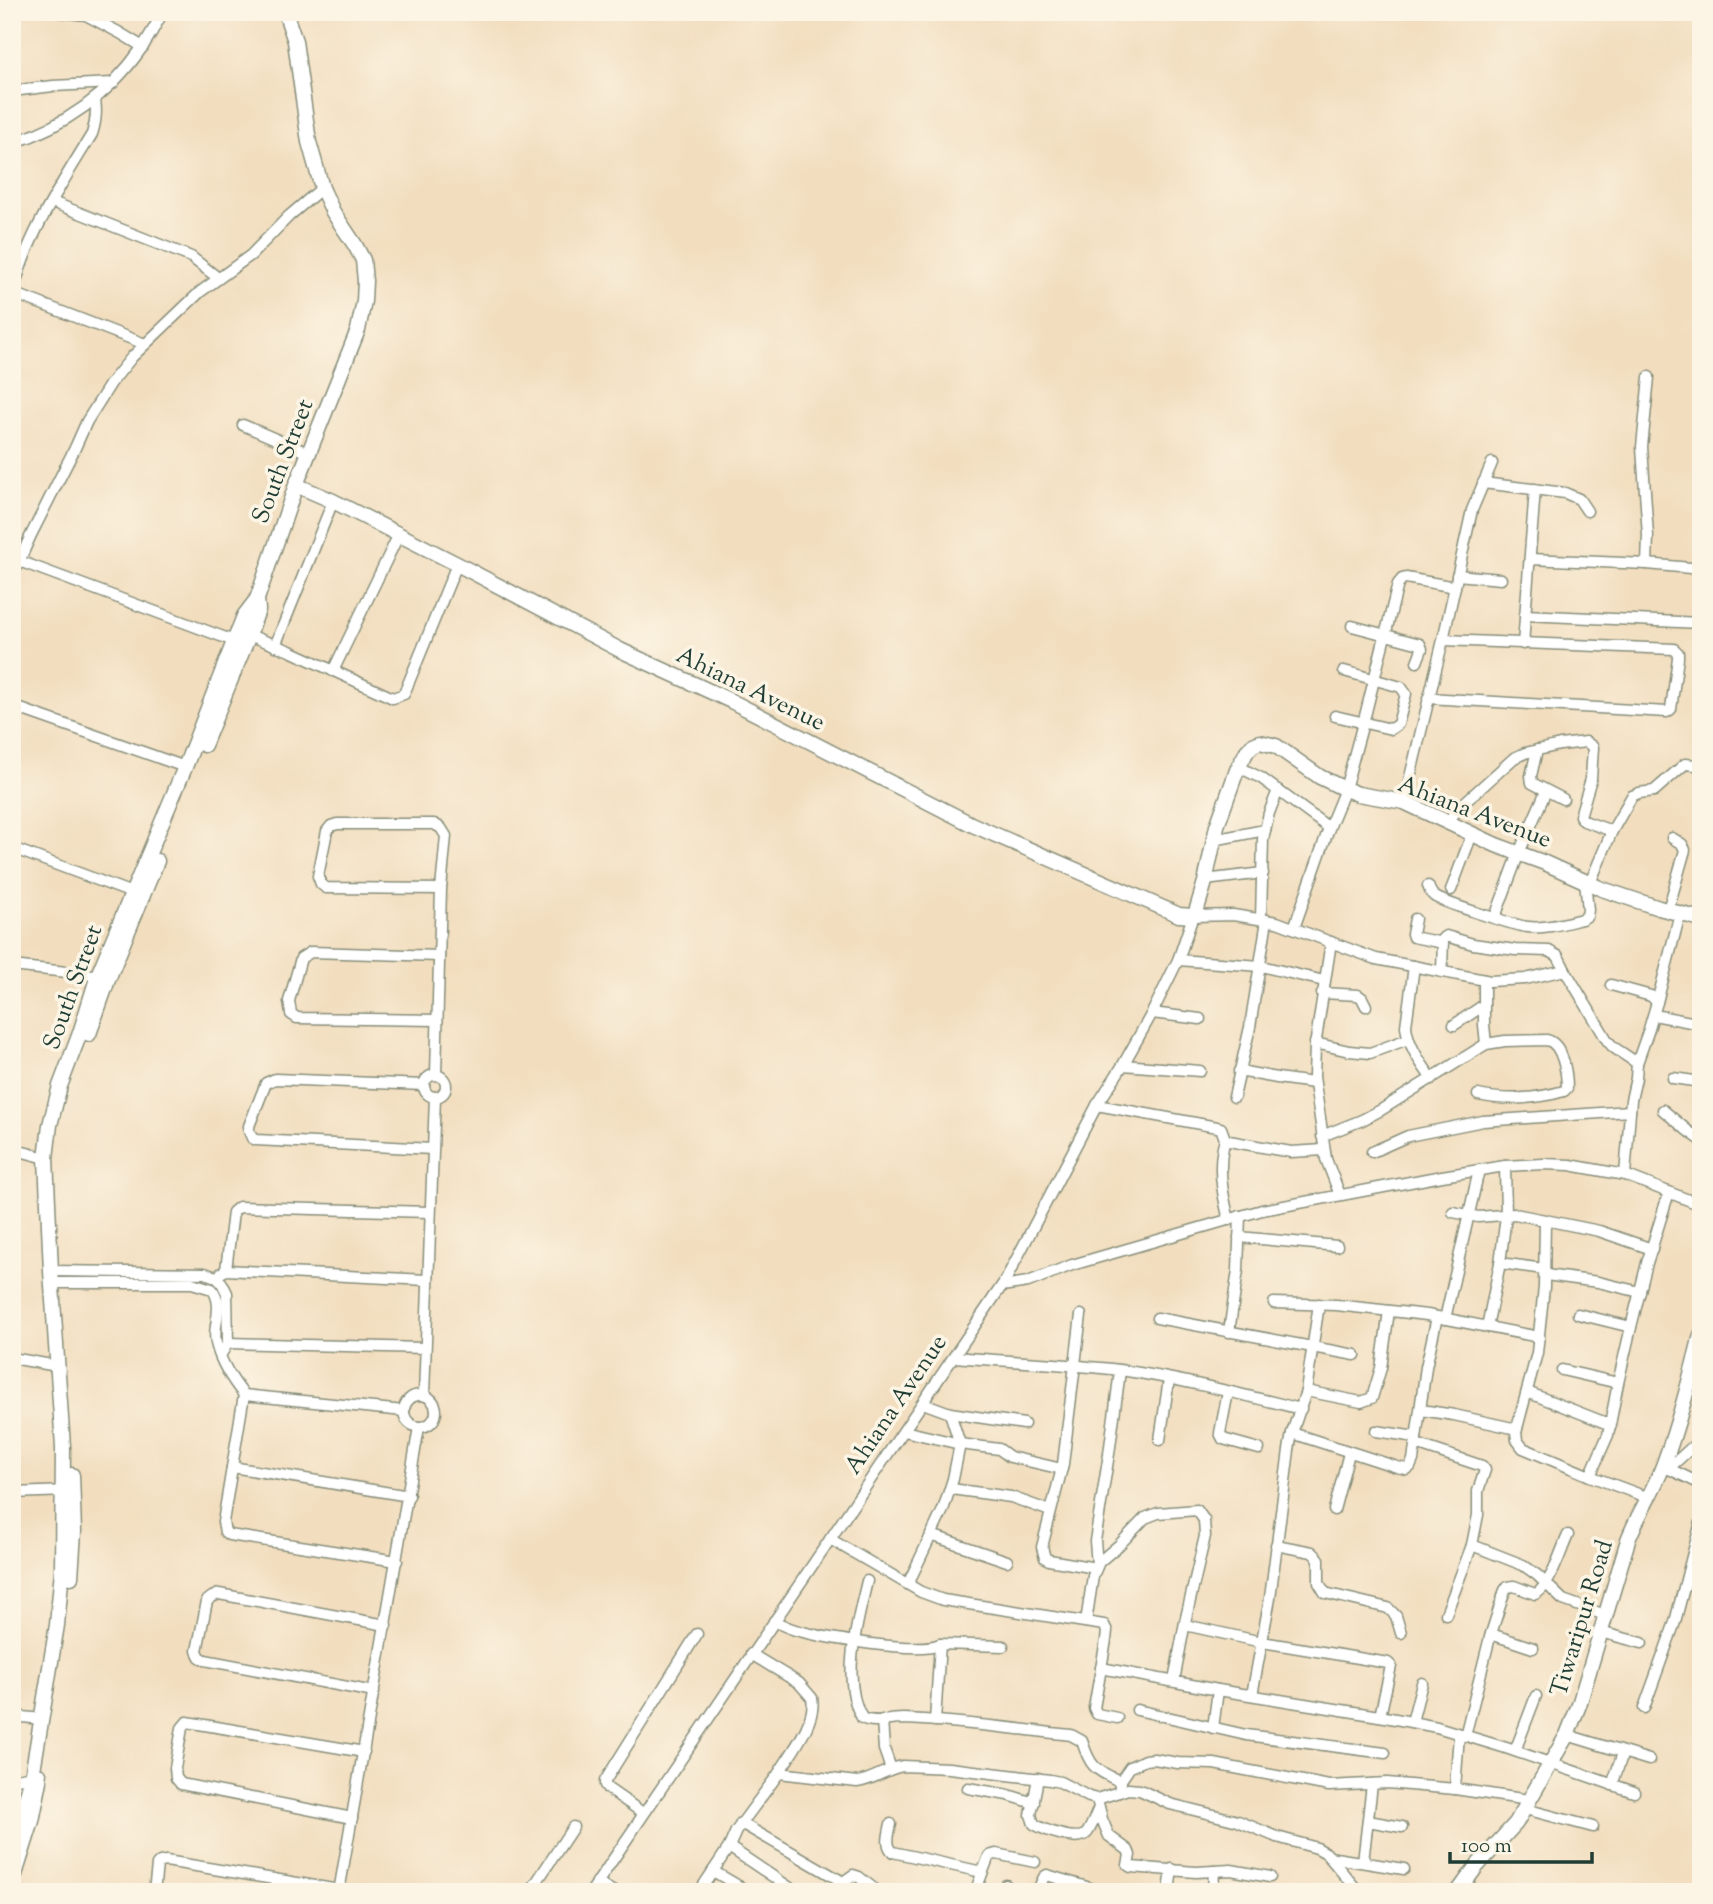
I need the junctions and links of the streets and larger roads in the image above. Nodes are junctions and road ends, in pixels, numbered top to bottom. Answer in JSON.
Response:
{"nodes":[{"id":1,"x":60,"y":12,"type":"edge"},
{"id":2,"x":163,"y":12,"type":"edge"},
{"id":3,"x":285,"y":12,"type":"edge"},
{"id":4,"x":143,"y":47,"type":"junction"},
{"id":5,"x":113,"y":83,"type":"junction"},
{"id":6,"x":12,"y":91,"type":"edge"},
{"id":7,"x":95,"y":100,"type":"junction"},
{"id":8,"x":12,"y":143,"type":"edge"},
{"id":9,"x":322,"y":188,"type":"junction"},
{"id":10,"x":52,"y":202,"type":"junction"},
{"id":11,"x":218,"y":278,"type":"junction"},
{"id":12,"x":13,"y":295,"type":"edge"},
{"id":13,"x":145,"y":344,"type":"junction"},
{"id":14,"x":1649,"y":377,"type":"dead end"},
{"id":15,"x":243,"y":425,"type":"dead end"},
{"id":16,"x":308,"y":453,"type":"junction"},
{"id":17,"x":1492,"y":463,"type":"dead end"},
{"id":18,"x":1483,"y":483,"type":"junction"},
{"id":19,"x":296,"y":485,"type":"junction"},
{"id":20,"x":1535,"y":489,"type":"junction"},
{"id":21,"x":333,"y":501,"type":"junction"},
{"id":22,"x":1587,"y":511,"type":"dead end"},
{"id":23,"x":399,"y":534,"type":"junction"},
{"id":24,"x":1530,"y":559,"type":"junction"},
{"id":25,"x":19,"y":561,"type":"junction"},
{"id":26,"x":457,"y":564,"type":"junction"},
{"id":27,"x":1647,"y":564,"type":"junction"},
{"id":28,"x":1701,"y":569,"type":"edge"},
{"id":29,"x":12,"y":577,"type":"edge"},
{"id":30,"x":1501,"y":579,"type":"dead end"},
{"id":31,"x":1456,"y":581,"type":"junction"},
{"id":32,"x":257,"y":599,"type":"junction"},
{"id":33,"x":1525,"y":615,"type":"junction"},
{"id":34,"x":1701,"y":623,"type":"edge"},
{"id":35,"x":1352,"y":626,"type":"dead end"},
{"id":36,"x":249,"y":635,"type":"junction"},
{"id":37,"x":1385,"y":635,"type":"junction"},
{"id":38,"x":1443,"y":640,"type":"junction"},
{"id":39,"x":234,"y":641,"type":"junction"},
{"id":40,"x":1523,"y":643,"type":"junction"},
{"id":41,"x":275,"y":646,"type":"junction"},
{"id":42,"x":1417,"y":662,"type":"dead end"},
{"id":43,"x":333,"y":671,"type":"junction"},
{"id":44,"x":1344,"y":671,"type":"dead end"},
{"id":45,"x":1374,"y":679,"type":"junction"},
{"id":46,"x":1428,"y":698,"type":"junction"},
{"id":47,"x":12,"y":706,"type":"edge"},
{"id":48,"x":1335,"y":716,"type":"dead end"},
{"id":49,"x":1363,"y":723,"type":"junction"},
{"id":50,"x":1537,"y":750,"type":"junction"},
{"id":51,"x":185,"y":767,"type":"junction"},
{"id":52,"x":1239,"y":767,"type":"junction"},
{"id":53,"x":1701,"y":768,"type":"edge"},
{"id":54,"x":1345,"y":789,"type":"junction"},
{"id":55,"x":1278,"y":790,"type":"junction"},
{"id":56,"x":1546,"y":791,"type":"junction"},
{"id":57,"x":1563,"y":799,"type":"dead end"},
{"id":58,"x":1404,"y":803,"type":"junction"},
{"id":59,"x":1446,"y":823,"type":"junction"},
{"id":60,"x":1329,"y":828,"type":"junction"},
{"id":61,"x":1265,"y":830,"type":"junction"},
{"id":62,"x":1612,"y":831,"type":"junction"},
{"id":63,"x":1472,"y":834,"type":"junction"},
{"id":64,"x":1672,"y":838,"type":"dead end"},
{"id":65,"x":1213,"y":840,"type":"junction"},
{"id":66,"x":12,"y":848,"type":"edge"},
{"id":67,"x":1519,"y":853,"type":"junction"},
{"id":68,"x":1263,"y":873,"type":"junction"},
{"id":69,"x":1205,"y":880,"type":"junction"},
{"id":70,"x":1587,"y":882,"type":"junction"},
{"id":71,"x":1428,"y":886,"type":"dead end"},
{"id":72,"x":441,"y":889,"type":"junction"},
{"id":73,"x":1451,"y":890,"type":"dead end"},
{"id":74,"x":132,"y":893,"type":"junction"},
{"id":75,"x":1674,"y":912,"type":"junction"},
{"id":76,"x":1193,"y":916,"type":"junction"},
{"id":77,"x":1494,"y":917,"type":"junction"},
{"id":78,"x":1415,"y":919,"type":"dead end"},
{"id":79,"x":1701,"y":919,"type":"edge"},
{"id":80,"x":1264,"y":920,"type":"junction"},
{"id":81,"x":1294,"y":928,"type":"junction"},
{"id":82,"x":1331,"y":942,"type":"junction"},
{"id":83,"x":1443,"y":943,"type":"junction"},
{"id":84,"x":439,"y":956,"type":"junction"},
{"id":85,"x":1178,"y":960,"type":"junction"},
{"id":86,"x":12,"y":966,"type":"edge"},
{"id":87,"x":1261,"y":966,"type":"junction"},
{"id":88,"x":1414,"y":966,"type":"junction"},
{"id":89,"x":1565,"y":970,"type":"junction"},
{"id":90,"x":1442,"y":972,"type":"junction"},
{"id":91,"x":103,"y":976,"type":"junction"},
{"id":92,"x":1484,"y":980,"type":"junction"},
{"id":93,"x":1324,"y":981,"type":"junction"},
{"id":94,"x":1611,"y":985,"type":"dead end"},
{"id":95,"x":1322,"y":993,"type":"junction"},
{"id":96,"x":1657,"y":1002,"type":"junction"},
{"id":97,"x":1484,"y":1005,"type":"junction"},
{"id":98,"x":1366,"y":1006,"type":"dead end"},
{"id":99,"x":1153,"y":1013,"type":"junction"},
{"id":100,"x":1654,"y":1015,"type":"junction"},
{"id":101,"x":1200,"y":1019,"type":"dead end"},
{"id":102,"x":437,"y":1020,"type":"junction"},
{"id":103,"x":1701,"y":1024,"type":"edge"},
{"id":104,"x":1454,"y":1025,"type":"dead end"},
{"id":105,"x":1408,"y":1039,"type":"junction"},
{"id":106,"x":1315,"y":1043,"type":"junction"},
{"id":107,"x":1486,"y":1044,"type":"junction"},
{"id":108,"x":1637,"y":1063,"type":"junction"},
{"id":109,"x":1123,"y":1065,"type":"junction"},
{"id":110,"x":1200,"y":1071,"type":"dead end"},
{"id":111,"x":1239,"y":1071,"type":"junction"},
{"id":112,"x":436,"y":1074,"type":"junction"},
{"id":113,"x":1673,"y":1078,"type":"dead end"},
{"id":114,"x":1432,"y":1080,"type":"junction"},
{"id":115,"x":1701,"y":1082,"type":"edge"},
{"id":116,"x":1314,"y":1083,"type":"junction"},
{"id":117,"x":424,"y":1085,"type":"junction"},
{"id":118,"x":1564,"y":1091,"type":"junction"},
{"id":119,"x":1478,"y":1095,"type":"dead end"},
{"id":120,"x":435,"y":1097,"type":"junction"},
{"id":121,"x":1234,"y":1097,"type":"dead end"},
{"id":122,"x":1097,"y":1105,"type":"junction"},
{"id":123,"x":1663,"y":1110,"type":"dead end"},
{"id":124,"x":1630,"y":1111,"type":"junction"},
{"id":125,"x":1566,"y":1115,"type":"junction"},
{"id":126,"x":1322,"y":1136,"type":"junction"},
{"id":127,"x":1225,"y":1139,"type":"junction"},
{"id":128,"x":1701,"y":1140,"type":"edge"},
{"id":129,"x":12,"y":1149,"type":"edge"},
{"id":130,"x":432,"y":1149,"type":"junction"},
{"id":131,"x":1324,"y":1150,"type":"junction"},
{"id":132,"x":1372,"y":1153,"type":"dead end"},
{"id":133,"x":46,"y":1158,"type":"junction"},
{"id":134,"x":1506,"y":1166,"type":"junction"},
{"id":135,"x":1479,"y":1170,"type":"junction"},
{"id":136,"x":1625,"y":1175,"type":"junction"},
{"id":137,"x":1669,"y":1192,"type":"junction"},
{"id":138,"x":1340,"y":1195,"type":"junction"},
{"id":139,"x":1701,"y":1205,"type":"edge"},
{"id":140,"x":430,"y":1212,"type":"junction"},
{"id":141,"x":1453,"y":1212,"type":"dead end"},
{"id":142,"x":1468,"y":1215,"type":"junction"},
{"id":143,"x":1506,"y":1216,"type":"junction"},
{"id":144,"x":1234,"y":1218,"type":"junction"},
{"id":145,"x":1545,"y":1220,"type":"junction"},
{"id":146,"x":1239,"y":1237,"type":"junction"},
{"id":147,"x":1337,"y":1245,"type":"dead end"},
{"id":148,"x":1652,"y":1249,"type":"junction"},
{"id":149,"x":1500,"y":1263,"type":"junction"},
{"id":150,"x":1544,"y":1269,"type":"junction"},
{"id":151,"x":226,"y":1270,"type":"junction"},
{"id":152,"x":56,"y":1277,"type":"junction"},
{"id":153,"x":216,"y":1277,"type":"junction"},
{"id":154,"x":128,"y":1278,"type":"junction"},
{"id":155,"x":427,"y":1280,"type":"junction"},
{"id":156,"x":1002,"y":1286,"type":"junction"},
{"id":157,"x":1640,"y":1292,"type":"junction"},
{"id":158,"x":1274,"y":1303,"type":"dead end"},
{"id":159,"x":1319,"y":1304,"type":"junction"},
{"id":160,"x":1389,"y":1311,"type":"junction"},
{"id":161,"x":1578,"y":1314,"type":"dead end"},
{"id":162,"x":1081,"y":1315,"type":"dead end"},
{"id":163,"x":1157,"y":1318,"type":"dead end"},
{"id":164,"x":1441,"y":1318,"type":"junction"},
{"id":165,"x":1487,"y":1327,"type":"junction"},
{"id":166,"x":1631,"y":1327,"type":"junction"},
{"id":167,"x":1229,"y":1332,"type":"junction"},
{"id":168,"x":1701,"y":1335,"type":"edge"},
{"id":169,"x":1539,"y":1337,"type":"junction"},
{"id":170,"x":228,"y":1343,"type":"junction"},
{"id":171,"x":1314,"y":1347,"type":"junction"},
{"id":172,"x":425,"y":1348,"type":"junction"},
{"id":173,"x":221,"y":1354,"type":"junction"},
{"id":174,"x":1354,"y":1356,"type":"dead end"},
{"id":175,"x":955,"y":1357,"type":"junction"},
{"id":176,"x":12,"y":1358,"type":"edge"},
{"id":177,"x":57,"y":1366,"type":"junction"},
{"id":178,"x":1076,"y":1366,"type":"junction"},
{"id":179,"x":1562,"y":1370,"type":"dead end"},
{"id":180,"x":1120,"y":1371,"type":"junction"},
{"id":181,"x":1169,"y":1378,"type":"junction"},
{"id":182,"x":1618,"y":1383,"type":"junction"},
{"id":183,"x":1306,"y":1391,"type":"junction"},
{"id":184,"x":1228,"y":1392,"type":"junction"},
{"id":185,"x":1527,"y":1392,"type":"junction"},
{"id":186,"x":244,"y":1395,"type":"junction"},
{"id":187,"x":424,"y":1395,"type":"junction"},
{"id":188,"x":923,"y":1403,"type":"junction"},
{"id":189,"x":1301,"y":1409,"type":"junction"},
{"id":190,"x":1420,"y":1410,"type":"junction"},
{"id":191,"x":404,"y":1411,"type":"junction"},
{"id":192,"x":950,"y":1412,"type":"junction"},
{"id":193,"x":1024,"y":1424,"type":"dead end"},
{"id":194,"x":1611,"y":1425,"type":"junction"},
{"id":195,"x":419,"y":1427,"type":"junction"},
{"id":196,"x":1517,"y":1429,"type":"junction"},
{"id":197,"x":904,"y":1431,"type":"junction"},
{"id":198,"x":1376,"y":1431,"type":"dead end"},
{"id":199,"x":1292,"y":1433,"type":"junction"},
{"id":200,"x":1701,"y":1439,"type":"edge"},
{"id":201,"x":1160,"y":1440,"type":"dead end"},
{"id":202,"x":1416,"y":1441,"type":"junction"},
{"id":203,"x":960,"y":1444,"type":"junction"},
{"id":204,"x":1259,"y":1449,"type":"dead end"},
{"id":205,"x":1349,"y":1453,"type":"junction"},
{"id":206,"x":232,"y":1467,"type":"junction"},
{"id":207,"x":1665,"y":1467,"type":"junction"},
{"id":208,"x":1062,"y":1469,"type":"junction"},
{"id":209,"x":1590,"y":1476,"type":"junction"},
{"id":210,"x":1701,"y":1484,"type":"edge"},
{"id":211,"x":951,"y":1489,"type":"junction"},
{"id":212,"x":68,"y":1492,"type":"junction"},
{"id":213,"x":12,"y":1493,"type":"edge"},
{"id":214,"x":408,"y":1496,"type":"junction"},
{"id":215,"x":1650,"y":1498,"type":"junction"},
{"id":216,"x":1334,"y":1510,"type":"dead end"},
{"id":217,"x":1050,"y":1511,"type":"junction"},
{"id":218,"x":1701,"y":1522,"type":"edge"},
{"id":219,"x":931,"y":1535,"type":"junction"},
{"id":220,"x":1568,"y":1535,"type":"dead end"},
{"id":221,"x":830,"y":1539,"type":"junction"},
{"id":222,"x":1276,"y":1545,"type":"junction"},
{"id":223,"x":1472,"y":1545,"type":"junction"},
{"id":224,"x":397,"y":1561,"type":"junction"},
{"id":225,"x":1007,"y":1561,"type":"dead end"},
{"id":226,"x":1696,"y":1565,"type":"edge"},
{"id":227,"x":1096,"y":1567,"type":"junction"},
{"id":228,"x":867,"y":1581,"type":"dead end"},
{"id":229,"x":908,"y":1584,"type":"junction"},
{"id":230,"x":1546,"y":1584,"type":"junction"},
{"id":231,"x":1446,"y":1614,"type":"dead end"},
{"id":232,"x":1605,"y":1615,"type":"junction"},
{"id":233,"x":774,"y":1621,"type":"junction"},
{"id":234,"x":1086,"y":1622,"type":"junction"},
{"id":235,"x":386,"y":1625,"type":"junction"},
{"id":236,"x":1185,"y":1625,"type":"junction"},
{"id":237,"x":1600,"y":1632,"type":"junction"},
{"id":238,"x":1401,"y":1633,"type":"dead end"},
{"id":239,"x":697,"y":1634,"type":"dead end"},
{"id":240,"x":1491,"y":1634,"type":"junction"},
{"id":241,"x":855,"y":1641,"type":"junction"},
{"id":242,"x":1262,"y":1642,"type":"junction"},
{"id":243,"x":1642,"y":1643,"type":"dead end"},
{"id":244,"x":940,"y":1644,"type":"junction"},
{"id":245,"x":1003,"y":1646,"type":"dead end"},
{"id":246,"x":1532,"y":1648,"type":"dead end"},
{"id":247,"x":751,"y":1654,"type":"junction"},
{"id":248,"x":1101,"y":1668,"type":"junction"},
{"id":249,"x":1174,"y":1681,"type":"junction"},
{"id":250,"x":1422,"y":1682,"type":"dead end"},
{"id":251,"x":1218,"y":1690,"type":"junction"},
{"id":252,"x":374,"y":1692,"type":"junction"},
{"id":253,"x":1252,"y":1696,"type":"junction"},
{"id":254,"x":1536,"y":1696,"type":"dead end"},
{"id":255,"x":1644,"y":1708,"type":"dead end"},
{"id":256,"x":1137,"y":1710,"type":"dead end"},
{"id":257,"x":12,"y":1716,"type":"edge"},
{"id":258,"x":1380,"y":1716,"type":"junction"},
{"id":259,"x":1117,"y":1718,"type":"dead end"},
{"id":260,"x":42,"y":1719,"type":"junction"},
{"id":261,"x":882,"y":1720,"type":"junction"},
{"id":262,"x":935,"y":1721,"type":"junction"},
{"id":263,"x":1412,"y":1722,"type":"junction"},
{"id":264,"x":1213,"y":1728,"type":"junction"},
{"id":265,"x":1462,"y":1735,"type":"junction"},
{"id":266,"x":1567,"y":1735,"type":"junction"},
{"id":267,"x":1515,"y":1751,"type":"junction"},
{"id":268,"x":364,"y":1752,"type":"junction"},
{"id":269,"x":1385,"y":1753,"type":"dead end"},
{"id":270,"x":1623,"y":1753,"type":"junction"},
{"id":271,"x":1649,"y":1760,"type":"dead end"},
{"id":272,"x":1552,"y":1763,"type":"junction"},
{"id":273,"x":891,"y":1769,"type":"junction"},
{"id":274,"x":779,"y":1773,"type":"junction"},
{"id":275,"x":37,"y":1775,"type":"junction"},
{"id":276,"x":1038,"y":1778,"type":"junction"},
{"id":277,"x":12,"y":1780,"type":"edge"},
{"id":278,"x":1372,"y":1784,"type":"junction"},
{"id":279,"x":1612,"y":1785,"type":"junction"},
{"id":280,"x":1120,"y":1787,"type":"junction"},
{"id":281,"x":968,"y":1788,"type":"dead end"},
{"id":282,"x":1455,"y":1789,"type":"junction"},
{"id":283,"x":1634,"y":1792,"type":"dead end"},
{"id":284,"x":1034,"y":1803,"type":"junction"},
{"id":285,"x":1098,"y":1803,"type":"junction"},
{"id":286,"x":1527,"y":1804,"type":"junction"},
{"id":287,"x":643,"y":1813,"type":"junction"},
{"id":288,"x":352,"y":1818,"type":"junction"},
{"id":289,"x":1368,"y":1821,"type":"junction"},
{"id":290,"x":741,"y":1824,"type":"junction"},
{"id":291,"x":891,"y":1825,"type":"dead end"},
{"id":292,"x":573,"y":1827,"type":"dead end"},
{"id":293,"x":1402,"y":1827,"type":"dead end"},
{"id":294,"x":1593,"y":1827,"type":"dead end"},
{"id":295,"x":729,"y":1847,"type":"junction"},
{"id":296,"x":12,"y":1852,"type":"edge"},
{"id":297,"x":1329,"y":1857,"type":"junction"},
{"id":298,"x":1035,"y":1862,"type":"dead end"},
{"id":299,"x":1363,"y":1862,"type":"junction"},
{"id":300,"x":1172,"y":1869,"type":"junction"},
{"id":301,"x":1404,"y":1869,"type":"dead end"},
{"id":302,"x":713,"y":1871,"type":"junction"},
{"id":303,"x":1214,"y":1871,"type":"junction"},
{"id":304,"x":982,"y":1872,"type":"junction"},
{"id":305,"x":1270,"y":1877,"type":"dead end"},
{"id":306,"x":843,"y":1882,"type":"junction"},
{"id":307,"x":12,"y":1884,"type":"edge"},
{"id":308,"x":594,"y":1887,"type":"edge"},
{"id":309,"x":1089,"y":1890,"type":"edge"},
{"id":310,"x":339,"y":1891,"type":"edge"},
{"id":311,"x":1362,"y":1891,"type":"edge"},
{"id":312,"x":154,"y":1892,"type":"edge"},
{"id":313,"x":530,"y":1892,"type":"edge"},
{"id":314,"x":614,"y":1892,"type":"edge"},
{"id":315,"x":699,"y":1892,"type":"edge"},
{"id":316,"x":749,"y":1892,"type":"edge"},
{"id":317,"x":796,"y":1892,"type":"edge"},
{"id":318,"x":833,"y":1892,"type":"edge"},
{"id":319,"x":878,"y":1892,"type":"edge"},
{"id":320,"x":975,"y":1892,"type":"edge"},
{"id":321,"x":1037,"y":1892,"type":"edge"},
{"id":322,"x":1104,"y":1892,"type":"edge"},
{"id":323,"x":1169,"y":1892,"type":"edge"},
{"id":324,"x":1213,"y":1892,"type":"edge"},
{"id":325,"x":1458,"y":1892,"type":"edge"}],
"edges":[{"from":1,"to":4,"type":"street"},
{"from":2,"to":4,"type":"street"},
{"from":3,"to":9,"type":"street","name":"South Street"},
{"from":4,"to":5,"type":"street"},
{"from":5,"to":6,"type":"street"},
{"from":5,"to":7,"type":"street"},
{"from":7,"to":8,"type":"street"},
{"from":7,"to":10,"type":"street"},
{"from":9,"to":11,"type":"street"},
{"from":9,"to":16,"type":"street","name":"South Street"},
{"from":10,"to":11,"type":"street"},
{"from":10,"to":12,"type":"street"},
{"from":11,"to":13,"type":"street"},
{"from":12,"to":13,"type":"street"},
{"from":13,"to":25,"type":"street"},
{"from":14,"to":27,"type":"street"},
{"from":15,"to":16,"type":"street"},
{"from":16,"to":19,"type":"street","name":"South Street"},
{"from":17,"to":18,"type":"street"},
{"from":18,"to":20,"type":"street"},
{"from":18,"to":31,"type":"street"},
{"from":19,"to":21,"type":"street","name":"Ahiana Avenue"},
{"from":19,"to":32,"type":"street","name":"South Street"},
{"from":20,"to":22,"type":"street"},
{"from":20,"to":24,"type":"street"},
{"from":21,"to":23,"type":"street","name":"Ahiana Avenue"},
{"from":21,"to":41,"type":"street"},
{"from":23,"to":26,"type":"street","name":"Ahiana Avenue"},
{"from":23,"to":43,"type":"street"},
{"from":24,"to":27,"type":"street"},
{"from":24,"to":33,"type":"street"},
{"from":25,"to":29,"type":"street"},
{"from":25,"to":39,"type":"street"},
{"from":26,"to":43,"type":"street"},
{"from":26,"to":76,"type":"street","name":"Ahiana Avenue"},
{"from":27,"to":28,"type":"street"},
{"from":30,"to":31,"type":"street"},
{"from":31,"to":37,"type":"street"},
{"from":31,"to":38,"type":"street"},
{"from":32,"to":36,"type":"street"},
{"from":32,"to":39,"type":"street","name":"South Street"},
{"from":33,"to":34,"type":"street"},
{"from":33,"to":40,"type":"street"},
{"from":35,"to":37,"type":"street"},
{"from":36,"to":41,"type":"street"},
{"from":36,"to":91,"type":"street"},
{"from":37,"to":42,"type":"street"},
{"from":37,"to":45,"type":"street"},
{"from":38,"to":40,"type":"street"},
{"from":38,"to":46,"type":"street"},
{"from":39,"to":51,"type":"street","name":"South Street"},
{"from":40,"to":46,"type":"street"},
{"from":41,"to":43,"type":"street"},
{"from":44,"to":45,"type":"street"},
{"from":45,"to":49,"type":"street"},
{"from":45,"to":49,"type":"street"},
{"from":46,"to":58,"type":"street"},
{"from":47,"to":51,"type":"street"},
{"from":48,"to":49,"type":"street"},
{"from":49,"to":54,"type":"street"},
{"from":50,"to":56,"type":"street"},
{"from":50,"to":59,"type":"street"},
{"from":50,"to":62,"type":"street"},
{"from":51,"to":74,"type":"street","name":"South Street"},
{"from":52,"to":54,"type":"street","name":"Ahiana Avenue"},
{"from":52,"to":55,"type":"street"},
{"from":52,"to":65,"type":"street","name":"Ahiana Avenue"},
{"from":53,"to":62,"type":"street"},
{"from":54,"to":58,"type":"street","name":"Ahiana Avenue"},
{"from":54,"to":60,"type":"street"},
{"from":55,"to":60,"type":"street"},
{"from":55,"to":61,"type":"street"},
{"from":56,"to":57,"type":"street"},
{"from":56,"to":67,"type":"street"},
{"from":58,"to":59,"type":"street","name":"Ahiana Avenue"},
{"from":59,"to":63,"type":"street","name":"Ahiana Avenue"},
{"from":60,"to":81,"type":"street"},
{"from":61,"to":65,"type":"street"},
{"from":61,"to":68,"type":"street"},
{"from":62,"to":70,"type":"street"},
{"from":63,"to":67,"type":"street","name":"Ahiana Avenue"},
{"from":63,"to":73,"type":"street"},
{"from":64,"to":75,"type":"street"},
{"from":65,"to":69,"type":"street","name":"Ahiana Avenue"},
{"from":66,"to":74,"type":"street"},
{"from":67,"to":70,"type":"street","name":"Ahiana Avenue"},
{"from":67,"to":77,"type":"street"},
{"from":68,"to":69,"type":"street"},
{"from":68,"to":80,"type":"street"},
{"from":69,"to":76,"type":"street","name":"Ahiana Avenue"},
{"from":70,"to":75,"type":"street","name":"Ahiana Avenue"},
{"from":70,"to":77,"type":"street"},
{"from":71,"to":77,"type":"street"},
{"from":72,"to":72,"type":"street"},
{"from":72,"to":84,"type":"street"},
{"from":74,"to":91,"type":"street","name":"South Street"},
{"from":75,"to":79,"type":"street","name":"Ahiana Avenue"},
{"from":75,"to":96,"type":"street"},
{"from":76,"to":80,"type":"street"},
{"from":76,"to":85,"type":"street","name":"Ahiana Avenue"},
{"from":78,"to":83,"type":"street"},
{"from":80,"to":81,"type":"street"},
{"from":80,"to":87,"type":"street"},
{"from":81,"to":82,"type":"street"},
{"from":82,"to":88,"type":"street"},
{"from":82,"to":93,"type":"street"},
{"from":83,"to":89,"type":"street"},
{"from":83,"to":90,"type":"street"},
{"from":84,"to":102,"type":"street"},
{"from":84,"to":102,"type":"street"},
{"from":85,"to":87,"type":"street"},
{"from":85,"to":99,"type":"street","name":"Ahiana Avenue"},
{"from":86,"to":91,"type":"street"},
{"from":87,"to":93,"type":"street"},
{"from":87,"to":111,"type":"street"},
{"from":88,"to":90,"type":"street"},
{"from":88,"to":105,"type":"street"},
{"from":89,"to":92,"type":"street"},
{"from":89,"to":108,"type":"street"},
{"from":90,"to":92,"type":"street"},
{"from":91,"to":133,"type":"street","name":"South Street"},
{"from":91,"to":152,"type":"street"},
{"from":92,"to":97,"type":"street"},
{"from":93,"to":95,"type":"street"},
{"from":94,"to":96,"type":"street"},
{"from":95,"to":98,"type":"street"},
{"from":95,"to":106,"type":"street"},
{"from":96,"to":100,"type":"street"},
{"from":97,"to":104,"type":"street"},
{"from":97,"to":107,"type":"street"},
{"from":99,"to":101,"type":"street"},
{"from":99,"to":109,"type":"street","name":"Ahiana Avenue"},
{"from":100,"to":103,"type":"street"},
{"from":100,"to":108,"type":"street"},
{"from":102,"to":112,"type":"street"},
{"from":105,"to":106,"type":"street"},
{"from":105,"to":114,"type":"street"},
{"from":106,"to":116,"type":"street"},
{"from":107,"to":114,"type":"street"},
{"from":107,"to":118,"type":"street"},
{"from":108,"to":124,"type":"street"},
{"from":109,"to":110,"type":"street"},
{"from":109,"to":122,"type":"street","name":"Ahiana Avenue"},
{"from":111,"to":116,"type":"street"},
{"from":111,"to":121,"type":"street"},
{"from":112,"to":117,"type":"street"},
{"from":112,"to":120,"type":"street"},
{"from":113,"to":115,"type":"street"},
{"from":114,"to":126,"type":"street"},
{"from":116,"to":126,"type":"street"},
{"from":117,"to":120,"type":"street"},
{"from":117,"to":130,"type":"street"},
{"from":118,"to":119,"type":"street"},
{"from":118,"to":125,"type":"street"},
{"from":120,"to":130,"type":"street"},
{"from":122,"to":127,"type":"street"},
{"from":122,"to":156,"type":"street","name":"Ahiana Avenue"},
{"from":123,"to":128,"type":"street"},
{"from":124,"to":125,"type":"street"},
{"from":124,"to":136,"type":"street"},
{"from":125,"to":132,"type":"street"},
{"from":126,"to":131,"type":"street"},
{"from":127,"to":131,"type":"street"},
{"from":127,"to":144,"type":"street"},
{"from":129,"to":133,"type":"street"},
{"from":130,"to":140,"type":"street"},
{"from":131,"to":138,"type":"street"},
{"from":133,"to":152,"type":"street","name":"South Street"},
{"from":134,"to":135,"type":"street"},
{"from":134,"to":136,"type":"street"},
{"from":134,"to":143,"type":"street"},
{"from":135,"to":138,"type":"street"},
{"from":135,"to":142,"type":"street"},
{"from":136,"to":137,"type":"street"},
{"from":137,"to":139,"type":"street"},
{"from":137,"to":148,"type":"street"},
{"from":138,"to":144,"type":"street"},
{"from":140,"to":151,"type":"street"},
{"from":140,"to":155,"type":"street"},
{"from":141,"to":142,"type":"street"},
{"from":142,"to":143,"type":"street"},
{"from":142,"to":164,"type":"street"},
{"from":143,"to":145,"type":"street"},
{"from":143,"to":149,"type":"street"},
{"from":144,"to":146,"type":"street"},
{"from":144,"to":156,"type":"street"},
{"from":145,"to":148,"type":"street"},
{"from":145,"to":150,"type":"street"},
{"from":146,"to":147,"type":"street"},
{"from":146,"to":167,"type":"street"},
{"from":148,"to":157,"type":"street"},
{"from":149,"to":150,"type":"street"},
{"from":149,"to":165,"type":"street"},
{"from":150,"to":157,"type":"street"},
{"from":150,"to":169,"type":"street"},
{"from":151,"to":153,"type":"street"},
{"from":151,"to":155,"type":"street"},
{"from":152,"to":154,"type":"street"},
{"from":152,"to":177,"type":"street","name":"South Street"},
{"from":152,"to":212,"type":"street"},
{"from":153,"to":154,"type":"street"},
{"from":153,"to":170,"type":"street"},
{"from":154,"to":173,"type":"street"},
{"from":155,"to":172,"type":"street"},
{"from":156,"to":175,"type":"street","name":"Ahiana Avenue"},
{"from":157,"to":166,"type":"street"},
{"from":158,"to":159,"type":"street"},
{"from":159,"to":160,"type":"street"},
{"from":159,"to":171,"type":"street"},
{"from":160,"to":164,"type":"street"},
{"from":160,"to":183,"type":"street"},
{"from":161,"to":166,"type":"street"},
{"from":162,"to":178,"type":"street"},
{"from":163,"to":167,"type":"street"},
{"from":164,"to":165,"type":"street"},
{"from":164,"to":190,"type":"street"},
{"from":165,"to":169,"type":"street"},
{"from":166,"to":182,"type":"street"},
{"from":167,"to":171,"type":"street"},
{"from":168,"to":207,"type":"street","name":"Tiwaripur Road"},
{"from":169,"to":185,"type":"street"},
{"from":170,"to":172,"type":"street"},
{"from":170,"to":173,"type":"street"},
{"from":171,"to":174,"type":"street"},
{"from":171,"to":183,"type":"street"},
{"from":172,"to":187,"type":"street"},
{"from":173,"to":186,"type":"street"},
{"from":175,"to":178,"type":"street"},
{"from":175,"to":188,"type":"street","name":"Ahiana Avenue"},
{"from":176,"to":177,"type":"street"},
{"from":177,"to":212,"type":"street","name":"South Street"},
{"from":178,"to":180,"type":"street"},
{"from":178,"to":208,"type":"street"},
{"from":179,"to":182,"type":"street"},
{"from":180,"to":181,"type":"street"},
{"from":180,"to":227,"type":"street"},
{"from":181,"to":184,"type":"street"},
{"from":181,"to":201,"type":"street"},
{"from":182,"to":194,"type":"street"},
{"from":183,"to":189,"type":"street"},
{"from":184,"to":189,"type":"street"},
{"from":184,"to":204,"type":"street"},
{"from":185,"to":194,"type":"street"},
{"from":185,"to":196,"type":"street"},
{"from":186,"to":191,"type":"street"},
{"from":186,"to":206,"type":"street"},
{"from":187,"to":191,"type":"street"},
{"from":187,"to":195,"type":"street"},
{"from":188,"to":192,"type":"street"},
{"from":188,"to":197,"type":"street","name":"Ahiana Avenue"},
{"from":189,"to":199,"type":"street"},
{"from":190,"to":196,"type":"street"},
{"from":190,"to":202,"type":"street"},
{"from":191,"to":195,"type":"street"},
{"from":192,"to":193,"type":"street"},
{"from":192,"to":203,"type":"street"},
{"from":194,"to":209,"type":"street"},
{"from":195,"to":214,"type":"street"},
{"from":196,"to":209,"type":"street"},
{"from":197,"to":203,"type":"street"},
{"from":197,"to":221,"type":"street","name":"Ahiana Avenue"},
{"from":198,"to":202,"type":"street"},
{"from":199,"to":205,"type":"street"},
{"from":199,"to":222,"type":"street"},
{"from":200,"to":207,"type":"street"},
{"from":202,"to":205,"type":"street"},
{"from":202,"to":223,"type":"street"},
{"from":203,"to":208,"type":"street"},
{"from":203,"to":211,"type":"street"},
{"from":205,"to":216,"type":"street"},
{"from":206,"to":214,"type":"street"},
{"from":206,"to":224,"type":"street"},
{"from":207,"to":210,"type":"street"},
{"from":207,"to":215,"type":"street","name":"Tiwaripur Road"},
{"from":208,"to":217,"type":"street"},
{"from":209,"to":215,"type":"street"},
{"from":211,"to":217,"type":"street"},
{"from":211,"to":219,"type":"street"},
{"from":212,"to":213,"type":"street"},
{"from":212,"to":260,"type":"street","name":"South Street"},
{"from":212,"to":275,"type":"street"},
{"from":214,"to":224,"type":"street"},
{"from":215,"to":232,"type":"street","name":"Tiwaripur Road"},
{"from":217,"to":227,"type":"street"},
{"from":218,"to":226,"type":"street"},
{"from":219,"to":225,"type":"street"},
{"from":219,"to":229,"type":"street"},
{"from":220,"to":230,"type":"street"},
{"from":221,"to":229,"type":"street"},
{"from":221,"to":233,"type":"street","name":"Ahiana Avenue"},
{"from":222,"to":238,"type":"street"},
{"from":222,"to":242,"type":"street"},
{"from":223,"to":230,"type":"street"},
{"from":223,"to":231,"type":"street"},
{"from":224,"to":235,"type":"street"},
{"from":226,"to":255,"type":"street"},
{"from":227,"to":234,"type":"street"},
{"from":227,"to":236,"type":"street"},
{"from":228,"to":241,"type":"street"},
{"from":229,"to":234,"type":"street"},
{"from":230,"to":232,"type":"street"},
{"from":230,"to":240,"type":"street"},
{"from":232,"to":237,"type":"street","name":"Tiwaripur Road"},
{"from":233,"to":241,"type":"street"},
{"from":233,"to":247,"type":"street","name":"Ahiana Avenue"},
{"from":234,"to":248,"type":"street"},
{"from":235,"to":252,"type":"street"},
{"from":235,"to":252,"type":"street"},
{"from":236,"to":242,"type":"street"},
{"from":236,"to":249,"type":"street"},
{"from":237,"to":243,"type":"street"},
{"from":237,"to":266,"type":"street","name":"Tiwaripur Road"},
{"from":239,"to":287,"type":"street"},
{"from":240,"to":246,"type":"street"},
{"from":240,"to":265,"type":"street"},
{"from":241,"to":244,"type":"street"},
{"from":241,"to":261,"type":"street"},
{"from":242,"to":253,"type":"street"},
{"from":242,"to":258,"type":"street"},
{"from":244,"to":245,"type":"street"},
{"from":244,"to":262,"type":"street"},
{"from":247,"to":274,"type":"street"},
{"from":247,"to":287,"type":"street","name":"Ahiana Avenue"},
{"from":248,"to":249,"type":"street"},
{"from":248,"to":259,"type":"street"},
{"from":249,"to":251,"type":"street"},
{"from":250,"to":263,"type":"street"},
{"from":251,"to":253,"type":"street"},
{"from":251,"to":264,"type":"street"},
{"from":252,"to":268,"type":"street"},
{"from":253,"to":258,"type":"street"},
{"from":254,"to":267,"type":"street"},
{"from":256,"to":264,"type":"street"},
{"from":257,"to":260,"type":"street"},
{"from":258,"to":263,"type":"street"},
{"from":260,"to":275,"type":"street","name":"South Street"},
{"from":261,"to":262,"type":"street"},
{"from":261,"to":273,"type":"street"},
{"from":262,"to":280,"type":"street"},
{"from":263,"to":265,"type":"street"},
{"from":264,"to":269,"type":"street"},
{"from":265,"to":267,"type":"street"},
{"from":265,"to":282,"type":"street"},
{"from":266,"to":270,"type":"street"},
{"from":266,"to":272,"type":"street","name":"Tiwaripur Road"},
{"from":267,"to":272,"type":"street"},
{"from":268,"to":288,"type":"street"},
{"from":268,"to":288,"type":"street"},
{"from":270,"to":271,"type":"street"},
{"from":270,"to":279,"type":"street"},
{"from":272,"to":279,"type":"street"},
{"from":272,"to":286,"type":"street","name":"Tiwaripur Road"},
{"from":273,"to":274,"type":"street"},
{"from":273,"to":276,"type":"street"},
{"from":274,"to":290,"type":"street"},
{"from":275,"to":277,"type":"street"},
{"from":275,"to":296,"type":"street","name":"South Street"},
{"from":275,"to":307,"type":"street"},
{"from":276,"to":284,"type":"street"},
{"from":276,"to":285,"type":"street"},
{"from":278,"to":280,"type":"street"},
{"from":278,"to":282,"type":"street"},
{"from":278,"to":289,"type":"street"},
{"from":279,"to":283,"type":"street"},
{"from":280,"to":285,"type":"street"},
{"from":280,"to":297,"type":"street"},
{"from":281,"to":284,"type":"street"},
{"from":282,"to":286,"type":"street"},
{"from":284,"to":285,"type":"street"},
{"from":285,"to":300,"type":"street"},
{"from":286,"to":294,"type":"street"},
{"from":286,"to":325,"type":"street","name":"Tiwaripur Road"},
{"from":287,"to":308,"type":"street","name":"Ahiana Avenue"},
{"from":288,"to":310,"type":"street"},
{"from":289,"to":293,"type":"street"},
{"from":289,"to":299,"type":"street"},
{"from":290,"to":295,"type":"street"},
{"from":290,"to":306,"type":"street"},
{"from":291,"to":304,"type":"street"},
{"from":292,"to":313,"type":"street"},
{"from":295,"to":302,"type":"street"},
{"from":295,"to":317,"type":"street"},
{"from":297,"to":299,"type":"street"},
{"from":297,"to":311,"type":"street"},
{"from":298,"to":304,"type":"street"},
{"from":299,"to":301,"type":"street"},
{"from":300,"to":303,"type":"street"},
{"from":300,"to":323,"type":"street"},
{"from":302,"to":315,"type":"street"},
{"from":302,"to":316,"type":"street"},
{"from":303,"to":305,"type":"street"},
{"from":303,"to":324,"type":"street"},
{"from":304,"to":320,"type":"street"},
{"from":306,"to":318,"type":"street"},
{"from":306,"to":319,"type":"street"},
{"from":308,"to":314,"type":"street"},
{"from":309,"to":321,"type":"street"},
{"from":309,"to":322,"type":"street"},
{"from":310,"to":312,"type":"street"}]}
